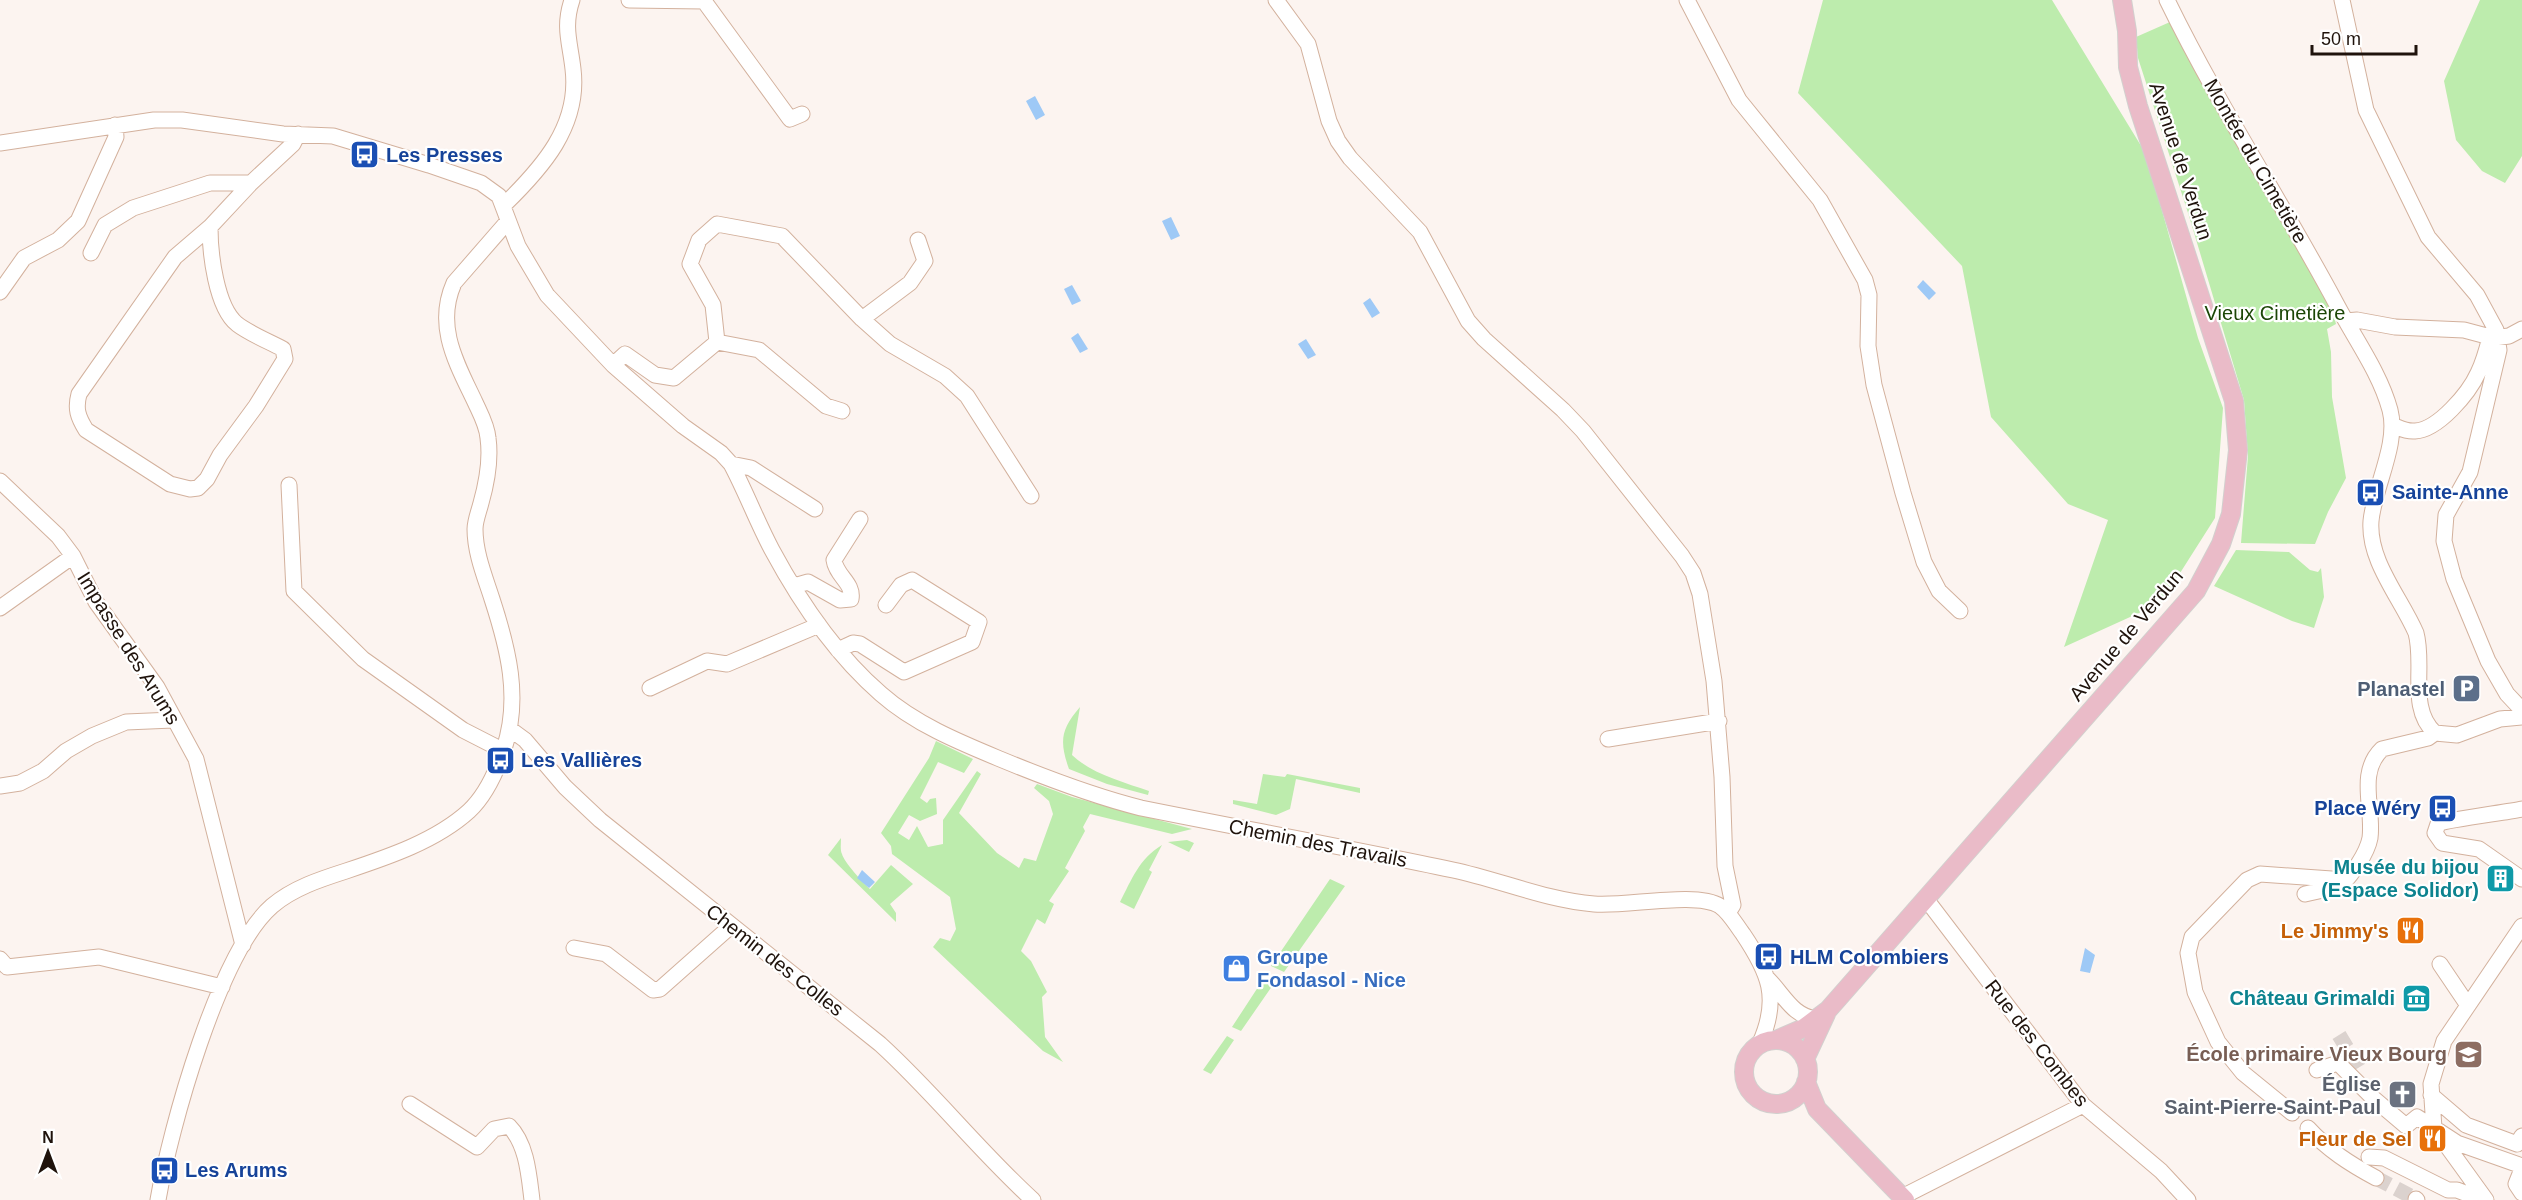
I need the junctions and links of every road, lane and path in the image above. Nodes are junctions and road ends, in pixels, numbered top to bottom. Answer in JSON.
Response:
{"nodes":[{"id":1,"x":572,"y":0,"type":"edge"},
{"id":2,"x":629,"y":0,"type":"edge"},
{"id":3,"x":1276,"y":0,"type":"edge"},
{"id":4,"x":1687,"y":0,"type":"edge"},
{"id":5,"x":2110,"y":0,"type":"edge"},
{"id":6,"x":2122,"y":0,"type":"edge"},
{"id":7,"x":2167,"y":0,"type":"edge"},
{"id":8,"x":2342,"y":0,"type":"edge"},
{"id":9,"x":2128,"y":67,"type":"junction"},
{"id":10,"x":802,"y":114,"type":"dead end"},
{"id":11,"x":115,"y":125,"type":"junction"},
{"id":12,"x":298,"y":134,"type":"junction"},
{"id":13,"x":0,"y":143,"type":"edge"},
{"id":14,"x":251,"y":183,"type":"junction"},
{"id":15,"x":504,"y":205,"type":"junction"},
{"id":16,"x":508,"y":221,"type":"junction"},
{"id":17,"x":210,"y":227,"type":"junction"},
{"id":18,"x":918,"y":240,"type":"dead end"},
{"id":19,"x":91,"y":254,"type":"dead end"},
{"id":20,"x":0,"y":292,"type":"edge"},
{"id":21,"x":862,"y":319,"type":"junction"},
{"id":22,"x":2346,"y":321,"type":"junction"},
{"id":23,"x":2522,"y":329,"type":"edge"},
{"id":24,"x":2494,"y":337,"type":"junction"},
{"id":25,"x":717,"y":342,"type":"junction"},
{"id":26,"x":614,"y":365,"type":"junction"},
{"id":27,"x":842,"y":411,"type":"dead end"},
{"id":28,"x":2392,"y":425,"type":"junction"},
{"id":29,"x":731,"y":464,"type":"junction"},
{"id":30,"x":0,"y":481,"type":"edge"},
{"id":31,"x":289,"y":485,"type":"dead end"},
{"id":32,"x":1031,"y":496,"type":"dead end"},
{"id":33,"x":814,"y":509,"type":"dead end"},
{"id":34,"x":860,"y":519,"type":"dead end"},
{"id":35,"x":73,"y":556,"type":"junction"},
{"id":36,"x":794,"y":586,"type":"junction"},
{"id":37,"x":886,"y":605,"type":"dead end"},
{"id":38,"x":0,"y":608,"type":"edge"},
{"id":39,"x":1960,"y":611,"type":"dead end"},
{"id":40,"x":819,"y":625,"type":"junction"},
{"id":41,"x":838,"y":650,"type":"junction"},
{"id":42,"x":650,"y":688,"type":"dead end"},
{"id":43,"x":2507,"y":694,"type":"junction"},
{"id":44,"x":2522,"y":710,"type":"edge"},
{"id":45,"x":2522,"y":717,"type":"edge"},
{"id":46,"x":2500,"y":719,"type":"junction"},
{"id":47,"x":173,"y":720,"type":"junction"},
{"id":48,"x":1719,"y":721,"type":"junction"},
{"id":49,"x":510,"y":729,"type":"junction"},
{"id":50,"x":2435,"y":733,"type":"junction"},
{"id":51,"x":1608,"y":739,"type":"dead end"},
{"id":52,"x":504,"y":751,"type":"junction"},
{"id":53,"x":0,"y":786,"type":"edge"},
{"id":54,"x":2522,"y":809,"type":"edge"},
{"id":55,"x":1725,"y":867,"type":"junction"},
{"id":56,"x":2522,"y":879,"type":"edge"},
{"id":57,"x":2346,"y":880,"type":"junction"},
{"id":58,"x":1926,"y":899,"type":"junction"},
{"id":59,"x":1712,"y":902,"type":"junction"},
{"id":60,"x":2326,"y":903,"type":"dead end"},
{"id":61,"x":1728,"y":913,"type":"junction"},
{"id":62,"x":731,"y":926,"type":"junction"},
{"id":63,"x":2522,"y":926,"type":"edge"},
{"id":64,"x":243,"y":945,"type":"junction"},
{"id":65,"x":573,"y":948,"type":"dead end"},
{"id":66,"x":0,"y":959,"type":"edge"},
{"id":67,"x":2440,"y":964,"type":"dead end"},
{"id":68,"x":1767,"y":979,"type":"junction"},
{"id":69,"x":222,"y":987,"type":"junction"},
{"id":70,"x":2470,"y":1001,"type":"junction"},
{"id":71,"x":1772,"y":1008,"type":"junction"},
{"id":72,"x":1823,"y":1014,"type":"junction"},
{"id":73,"x":1777,"y":1041,"type":"junction"},
{"id":74,"x":1805,"y":1059,"type":"junction"},
{"id":75,"x":2317,"y":1070,"type":"dead end"},
{"id":76,"x":1806,"y":1082,"type":"junction"},
{"id":77,"x":2431,"y":1095,"type":"junction"},
{"id":78,"x":1785,"y":1102,"type":"junction"},
{"id":79,"x":410,"y":1104,"type":"dead end"},
{"id":80,"x":2083,"y":1105,"type":"junction"},
{"id":81,"x":2292,"y":1113,"type":"dead end"},
{"id":82,"x":2308,"y":1128,"type":"dead end"},
{"id":83,"x":2434,"y":1128,"type":"junction"},
{"id":84,"x":1837,"y":1132,"type":"junction"},
{"id":85,"x":2522,"y":1136,"type":"edge"},
{"id":86,"x":2375,"y":1158,"type":"dead end"},
{"id":87,"x":2522,"y":1167,"type":"edge"},
{"id":88,"x":2376,"y":1178,"type":"tunnel mouth"},
{"id":89,"x":2522,"y":1193,"type":"edge"},
{"id":90,"x":1904,"y":1198,"type":"edge"},
{"id":91,"x":158,"y":1200,"type":"edge"},
{"id":92,"x":532,"y":1200,"type":"edge"},
{"id":93,"x":1033,"y":1200,"type":"edge"},
{"id":94,"x":2188,"y":1200,"type":"edge"},
{"id":95,"x":2485,"y":1200,"type":"edge"}],
"edges":[{"from":1,"to":15,"type":"street"},
{"from":2,"to":10,"type":"street"},
{"from":3,"to":48,"type":"street"},
{"from":4,"to":39,"type":"street"},
{"from":5,"to":9,"type":"main road"},
{"from":6,"to":9,"type":"main road","name":"Avenue de Verdun"},
{"from":7,"to":22,"type":"street","name":"Montée du Cimetière"},
{"from":8,"to":24,"type":"street"},
{"from":9,"to":58,"type":"main road","name":"Avenue de Verdun"},
{"from":11,"to":12,"type":"street"},
{"from":11,"to":13,"type":"street"},
{"from":11,"to":20,"type":"street"},
{"from":12,"to":14,"type":"street"},
{"from":12,"to":15,"type":"street"},
{"from":14,"to":17,"type":"street"},
{"from":14,"to":19,"type":"street"},
{"from":15,"to":16,"type":"street","name":"Chemin des Travails"},
{"from":16,"to":26,"type":"street","name":"Chemin des Travails"},
{"from":16,"to":49,"type":"street"},
{"from":17,"to":17,"type":"street"},
{"from":18,"to":21,"type":"street"},
{"from":21,"to":25,"type":"street"},
{"from":21,"to":32,"type":"street"},
{"from":22,"to":24,"type":"street"},
{"from":22,"to":28,"type":"street","name":"Montée du Cimetière"},
{"from":23,"to":24,"type":"street"},
{"from":24,"to":28,"type":"street"},
{"from":24,"to":43,"type":"street"},
{"from":25,"to":26,"type":"street"},
{"from":25,"to":27,"type":"street"},
{"from":26,"to":29,"type":"street","name":"Chemin des Travails"},
{"from":28,"to":50,"type":"street"},
{"from":29,"to":33,"type":"street","name":"Chemin des Travails"},
{"from":29,"to":36,"type":"street","name":"Chemin des Travails"},
{"from":30,"to":35,"type":"street","name":"Impasse des Arums"},
{"from":31,"to":52,"type":"street"},
{"from":34,"to":36,"type":"street"},
{"from":35,"to":38,"type":"street"},
{"from":35,"to":47,"type":"street","name":"Impasse des Arums"},
{"from":36,"to":40,"type":"street","name":"Chemin des Travails"},
{"from":37,"to":41,"type":"street"},
{"from":40,"to":41,"type":"street","name":"Chemin des Travails"},
{"from":40,"to":42,"type":"street"},
{"from":41,"to":59,"type":"street","name":"Chemin des Travails"},
{"from":43,"to":44,"type":"street"},
{"from":43,"to":46,"type":"street"},
{"from":45,"to":46,"type":"street"},
{"from":46,"to":50,"type":"street"},
{"from":47,"to":53,"type":"street"},
{"from":47,"to":64,"type":"street","name":"Impasse des Arums"},
{"from":48,"to":51,"type":"street"},
{"from":48,"to":55,"type":"street"},
{"from":49,"to":52,"type":"street"},
{"from":49,"to":62,"type":"street","name":"Chemin des Colles"},
{"from":50,"to":57,"type":"street"},
{"from":52,"to":64,"type":"street"},
{"from":54,"to":56,"type":"street"},
{"from":55,"to":59,"type":"street"},
{"from":55,"to":61,"type":"street"},
{"from":57,"to":60,"type":"street"},
{"from":57,"to":81,"type":"street"},
{"from":58,"to":72,"type":"main road","name":"Avenue de Verdun"},
{"from":58,"to":80,"type":"street","name":"Rue des Combes"},
{"from":59,"to":61,"type":"street"},
{"from":61,"to":68,"type":"street"},
{"from":62,"to":65,"type":"street"},
{"from":62,"to":93,"type":"street","name":"Chemin des Colles"},
{"from":63,"to":70,"type":"street"},
{"from":64,"to":69,"type":"street"},
{"from":66,"to":69,"type":"street"},
{"from":67,"to":70,"type":"street"},
{"from":68,"to":71,"type":"street"},
{"from":68,"to":72,"type":"street"},
{"from":69,"to":91,"type":"street"},
{"from":70,"to":77,"type":"street"},
{"from":71,"to":73,"type":"street"},
{"from":71,"to":73,"type":"street"},
{"from":72,"to":73,"type":"main road","name":"Avenue de Verdun"},
{"from":72,"to":74,"type":"main road","name":"Avenue de Verdun"},
{"from":73,"to":74,"type":"main road"},
{"from":73,"to":78,"type":"main road"},
{"from":74,"to":76,"type":"main road"},
{"from":75,"to":83,"type":"street"},
{"from":76,"to":78,"type":"main road"},
{"from":76,"to":84,"type":"main road"},
{"from":77,"to":83,"type":"street"},
{"from":77,"to":85,"type":"street"},
{"from":78,"to":84,"type":"main road"},
{"from":79,"to":92,"type":"street"},
{"from":80,"to":90,"type":"street"},
{"from":80,"to":94,"type":"street","name":"Rue des Combes"},
{"from":82,"to":88,"type":"street"},
{"from":83,"to":87,"type":"street"},
{"from":83,"to":95,"type":"street"},
{"from":84,"to":90,"type":"main road"},
{"from":86,"to":95,"type":"street"},
{"from":87,"to":89,"type":"street"}]}
